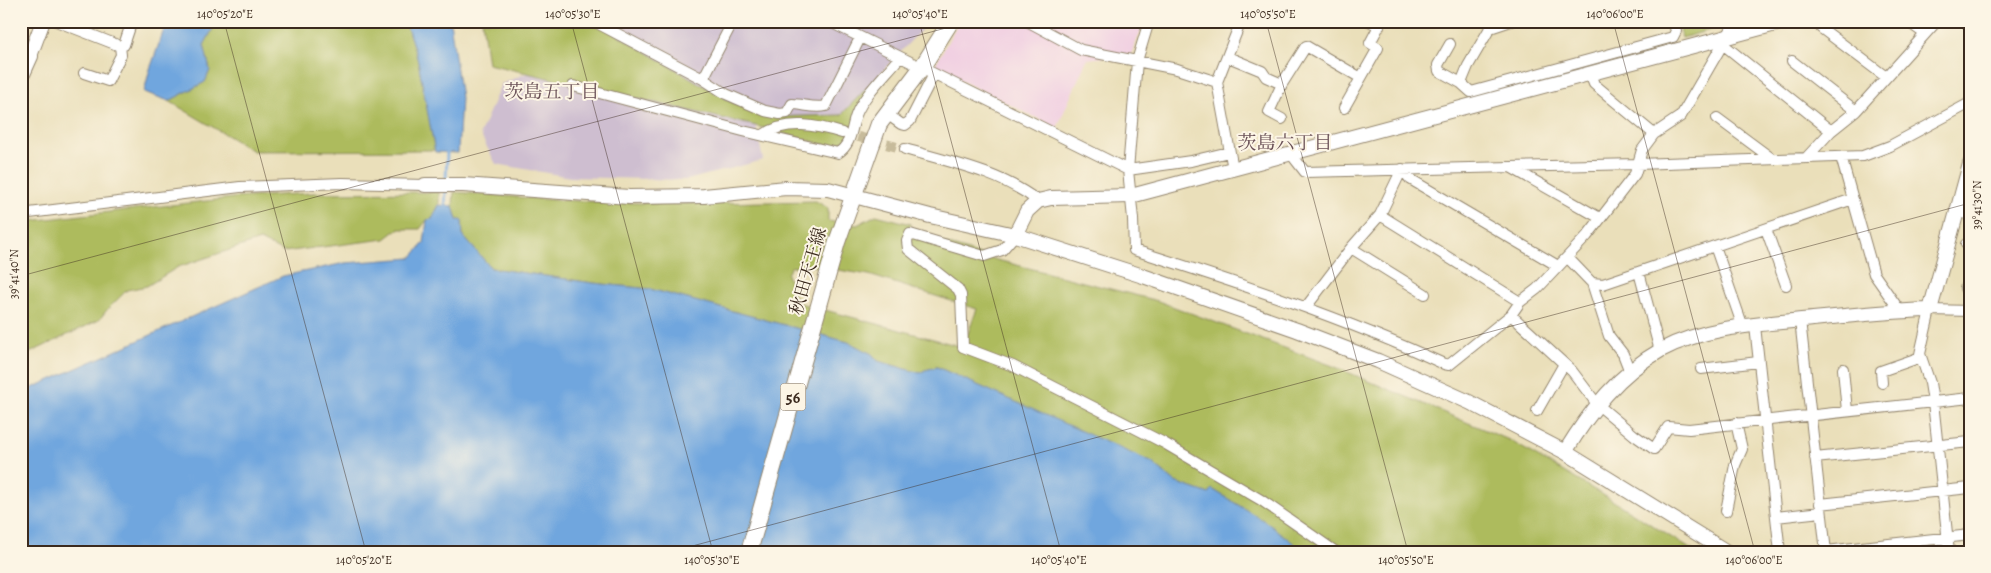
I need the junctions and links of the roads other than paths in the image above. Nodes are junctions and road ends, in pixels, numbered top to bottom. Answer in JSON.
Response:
{"nodes":[{"id":1,"x":43,"y":21,"type":"edge"},
{"id":2,"x":56,"y":21,"type":"edge"},
{"id":3,"x":132,"y":21,"type":"edge"},
{"id":4,"x":593,"y":21,"type":"edge"},
{"id":5,"x":733,"y":21,"type":"edge"},
{"id":6,"x":828,"y":21,"type":"edge"},
{"id":7,"x":951,"y":21,"type":"edge"},
{"id":8,"x":1027,"y":21,"type":"edge"},
{"id":9,"x":1150,"y":21,"type":"edge"},
{"id":10,"x":1240,"y":21,"type":"edge"},
{"id":11,"x":1370,"y":21,"type":"edge"},
{"id":12,"x":1511,"y":21,"type":"edge"},
{"id":13,"x":1673,"y":21,"type":"edge"},
{"id":14,"x":1736,"y":21,"type":"edge"},
{"id":15,"x":1786,"y":21,"type":"edge"},
{"id":16,"x":1907,"y":21,"type":"edge"},
{"id":17,"x":1937,"y":21,"type":"edge"},
{"id":18,"x":1821,"y":28,"type":"dead end"},
{"id":19,"x":1925,"y":34,"type":"junction"},
{"id":20,"x":860,"y":38,"type":"junction"},
{"id":21,"x":1726,"y":41,"type":"junction"},
{"id":22,"x":1450,"y":44,"type":"dead end"},
{"id":23,"x":120,"y":46,"type":"junction"},
{"id":24,"x":26,"y":55,"type":"edge"},
{"id":25,"x":1228,"y":57,"type":"junction"},
{"id":26,"x":899,"y":58,"type":"junction"},
{"id":27,"x":1137,"y":61,"type":"junction"},
{"id":28,"x":1792,"y":61,"type":"dead end"},
{"id":29,"x":928,"y":70,"type":"junction"},
{"id":30,"x":84,"y":73,"type":"dead end"},
{"id":31,"x":1590,"y":74,"type":"junction"},
{"id":32,"x":21,"y":76,"type":"edge"},
{"id":33,"x":1886,"y":77,"type":"junction"},
{"id":34,"x":1361,"y":78,"type":"junction"},
{"id":35,"x":703,"y":79,"type":"junction"},
{"id":36,"x":1217,"y":82,"type":"junction"},
{"id":37,"x":1461,"y":83,"type":"junction"},
{"id":38,"x":1282,"y":84,"type":"junction"},
{"id":39,"x":573,"y":86,"type":"dead end"},
{"id":40,"x":1970,"y":103,"type":"edge"},
{"id":41,"x":1344,"y":108,"type":"dead end"},
{"id":42,"x":1856,"y":111,"type":"junction"},
{"id":43,"x":887,"y":114,"type":"junction"},
{"id":44,"x":1717,"y":118,"type":"dead end"},
{"id":45,"x":1282,"y":119,"type":"dead end"},
{"id":46,"x":1831,"y":130,"type":"junction"},
{"id":47,"x":842,"y":133,"type":"tunnel mouth"},
{"id":48,"x":1654,"y":134,"type":"junction"},
{"id":49,"x":763,"y":135,"type":"junction"},
{"id":50,"x":905,"y":149,"type":"tunnel mouth"},
{"id":51,"x":1229,"y":152,"type":"junction"},
{"id":52,"x":1291,"y":154,"type":"junction"},
{"id":53,"x":1841,"y":157,"type":"junction"},
{"id":54,"x":1772,"y":158,"type":"junction"},
{"id":55,"x":1807,"y":158,"type":"junction"},
{"id":56,"x":1637,"y":164,"type":"junction"},
{"id":57,"x":1970,"y":164,"type":"edge"},
{"id":58,"x":1511,"y":167,"type":"junction"},
{"id":59,"x":1402,"y":169,"type":"junction"},
{"id":60,"x":1128,"y":170,"type":"junction"},
{"id":61,"x":1233,"y":170,"type":"junction"},
{"id":62,"x":424,"y":185,"type":"joint"},
{"id":63,"x":852,"y":196,"type":"junction"},
{"id":64,"x":1131,"y":196,"type":"junction"},
{"id":65,"x":1853,"y":198,"type":"junction"},
{"id":66,"x":1038,"y":201,"type":"junction"},
{"id":67,"x":1963,"y":213,"type":"edge"},
{"id":68,"x":21,"y":214,"type":"edge"},
{"id":69,"x":1380,"y":215,"type":"junction"},
{"id":70,"x":1600,"y":218,"type":"junction"},
{"id":71,"x":1766,"y":229,"type":"junction"},
{"id":72,"x":1015,"y":235,"type":"junction"},
{"id":73,"x":1715,"y":246,"type":"junction"},
{"id":74,"x":1351,"y":248,"type":"junction"},
{"id":75,"x":1567,"y":257,"type":"junction"},
{"id":76,"x":1558,"y":266,"type":"junction"},
{"id":77,"x":1639,"y":272,"type":"junction"},
{"id":78,"x":1592,"y":283,"type":"junction"},
{"id":79,"x":1786,"y":284,"type":"dead end"},
{"id":80,"x":1970,"y":286,"type":"edge"},
{"id":81,"x":1425,"y":294,"type":"dead end"},
{"id":82,"x":1970,"y":296,"type":"edge"},
{"id":83,"x":1520,"y":302,"type":"junction"},
{"id":84,"x":1306,"y":307,"type":"junction"},
{"id":85,"x":1930,"y":310,"type":"junction"},
{"id":86,"x":1900,"y":311,"type":"junction"},
{"id":87,"x":1970,"y":311,"type":"edge"},
{"id":88,"x":1511,"y":315,"type":"junction"},
{"id":89,"x":1800,"y":320,"type":"junction"},
{"id":90,"x":1749,"y":326,"type":"junction"},
{"id":91,"x":1660,"y":351,"type":"junction"},
{"id":92,"x":1921,"y":357,"type":"junction"},
{"id":93,"x":1758,"y":362,"type":"junction"},
{"id":94,"x":1564,"y":364,"type":"junction"},
{"id":95,"x":1702,"y":369,"type":"dead end"},
{"id":96,"x":1844,"y":369,"type":"dead end"},
{"id":97,"x":1630,"y":372,"type":"junction"},
{"id":98,"x":1882,"y":383,"type":"dead end"},
{"id":99,"x":1970,"y":398,"type":"edge"},
{"id":100,"x":1933,"y":402,"type":"junction"},
{"id":101,"x":1598,"y":404,"type":"junction"},
{"id":102,"x":1537,"y":411,"type":"dead end"},
{"id":103,"x":1847,"y":411,"type":"junction"},
{"id":104,"x":1810,"y":415,"type":"junction"},
{"id":105,"x":1765,"y":420,"type":"junction"},
{"id":106,"x":1736,"y":423,"type":"junction"},
{"id":107,"x":1970,"y":442,"type":"edge"},
{"id":108,"x":1938,"y":445,"type":"junction"},
{"id":109,"x":1565,"y":452,"type":"junction"},
{"id":110,"x":1815,"y":458,"type":"junction"},
{"id":111,"x":1970,"y":488,"type":"edge"},
{"id":112,"x":1943,"y":491,"type":"junction"},
{"id":113,"x":1821,"y":508,"type":"junction"},
{"id":114,"x":1726,"y":511,"type":"dead end"},
{"id":115,"x":1776,"y":517,"type":"junction"},
{"id":116,"x":1970,"y":535,"type":"edge"},
{"id":117,"x":1948,"y":537,"type":"junction"},
{"id":118,"x":749,"y":552,"type":"edge"},
{"id":119,"x":1336,"y":552,"type":"edge"},
{"id":120,"x":1727,"y":552,"type":"edge"},
{"id":121,"x":1780,"y":552,"type":"edge"},
{"id":122,"x":1826,"y":552,"type":"edge"},
{"id":123,"x":1950,"y":552,"type":"edge"}],
"edges":[{"from":1,"to":24,"type":"street"},
{"from":2,"to":23,"type":"street"},
{"from":3,"to":23,"type":"street"},
{"from":4,"to":35,"type":"street"},
{"from":5,"to":35,"type":"street"},
{"from":6,"to":20,"type":"street"},
{"from":7,"to":29,"type":"main road","name":"秋田天王線","number":"56"},
{"from":8,"to":27,"type":"street"},
{"from":9,"to":27,"type":"street"},
{"from":10,"to":25,"type":"street"},
{"from":11,"to":34,"type":"street"},
{"from":12,"to":37,"type":"street"},
{"from":13,"to":37,"type":"street"},
{"from":14,"to":21,"type":"street"},
{"from":15,"to":21,"type":"street"},
{"from":16,"to":19,"type":"street"},
{"from":17,"to":19,"type":"street"},
{"from":18,"to":33,"type":"street"},
{"from":19,"to":33,"type":"street"},
{"from":20,"to":26,"type":"street"},
{"from":20,"to":35,"type":"street"},
{"from":21,"to":31,"type":"street"},
{"from":21,"to":46,"type":"street"},
{"from":21,"to":48,"type":"street"},
{"from":22,"to":37,"type":"street"},
{"from":23,"to":30,"type":"street"},
{"from":24,"to":32,"type":"main road"},
{"from":25,"to":36,"type":"street"},
{"from":25,"to":38,"type":"street"},
{"from":26,"to":29,"type":"street"},
{"from":26,"to":49,"type":"street"},
{"from":27,"to":36,"type":"street"},
{"from":27,"to":60,"type":"street"},
{"from":28,"to":42,"type":"street"},
{"from":29,"to":43,"type":"main road","name":"秋田天王線","number":"56"},
{"from":29,"to":43,"type":"street"},
{"from":29,"to":60,"type":"street"},
{"from":31,"to":48,"type":"street"},
{"from":31,"to":52,"type":"street"},
{"from":33,"to":42,"type":"street"},
{"from":34,"to":38,"type":"street"},
{"from":34,"to":41,"type":"street"},
{"from":36,"to":51,"type":"street"},
{"from":38,"to":45,"type":"street"},
{"from":39,"to":49,"type":"street"},
{"from":40,"to":53,"type":"street"},
{"from":42,"to":46,"type":"street"},
{"from":43,"to":63,"type":"main road","name":"秋田天王線","number":"56"},
{"from":44,"to":54,"type":"street"},
{"from":46,"to":55,"type":"street"},
{"from":47,"to":49,"type":"street"},
{"from":48,"to":56,"type":"street"},
{"from":50,"to":66,"type":"street"},
{"from":51,"to":60,"type":"street"},
{"from":51,"to":61,"type":"street"},
{"from":52,"to":59,"type":"street"},
{"from":52,"to":61,"type":"street"},
{"from":53,"to":55,"type":"street"},
{"from":53,"to":65,"type":"street"},
{"from":54,"to":55,"type":"street"},
{"from":54,"to":56,"type":"street"},
{"from":56,"to":58,"type":"street"},
{"from":56,"to":70,"type":"street"},
{"from":57,"to":67,"type":"street"},
{"from":58,"to":59,"type":"street"},
{"from":58,"to":70,"type":"street"},
{"from":59,"to":69,"type":"street"},
{"from":59,"to":76,"type":"street"},
{"from":60,"to":64,"type":"street"},
{"from":61,"to":64,"type":"street"},
{"from":62,"to":63,"type":"street"},
{"from":62,"to":68,"type":"street"},
{"from":63,"to":72,"type":"street"},
{"from":63,"to":118,"type":"main road","name":"秋田天王線","number":"56"},
{"from":64,"to":66,"type":"street"},
{"from":64,"to":84,"type":"street"},
{"from":65,"to":71,"type":"street"},
{"from":65,"to":86,"type":"street"},
{"from":66,"to":72,"type":"street"},
{"from":67,"to":85,"type":"street"},
{"from":69,"to":74,"type":"street"},
{"from":69,"to":83,"type":"street"},
{"from":70,"to":75,"type":"street"},
{"from":71,"to":73,"type":"street"},
{"from":71,"to":79,"type":"street"},
{"from":72,"to":109,"type":"street"},
{"from":72,"to":119,"type":"street"},
{"from":73,"to":77,"type":"street"},
{"from":73,"to":90,"type":"street"},
{"from":74,"to":81,"type":"street"},
{"from":74,"to":84,"type":"street"},
{"from":75,"to":76,"type":"street"},
{"from":75,"to":78,"type":"street"},
{"from":76,"to":83,"type":"street"},
{"from":77,"to":78,"type":"street"},
{"from":77,"to":91,"type":"street"},
{"from":78,"to":97,"type":"street"},
{"from":80,"to":82,"type":"street"},
{"from":83,"to":88,"type":"street"},
{"from":84,"to":88,"type":"street"},
{"from":85,"to":86,"type":"street"},
{"from":85,"to":87,"type":"street"},
{"from":85,"to":92,"type":"street"},
{"from":86,"to":89,"type":"street"},
{"from":88,"to":94,"type":"street"},
{"from":89,"to":90,"type":"street"},
{"from":89,"to":104,"type":"street"},
{"from":90,"to":91,"type":"street"},
{"from":90,"to":93,"type":"street"},
{"from":91,"to":97,"type":"street"},
{"from":92,"to":98,"type":"street"},
{"from":92,"to":100,"type":"street"},
{"from":93,"to":95,"type":"street"},
{"from":93,"to":105,"type":"street"},
{"from":94,"to":101,"type":"street"},
{"from":94,"to":102,"type":"street"},
{"from":96,"to":103,"type":"street"},
{"from":97,"to":101,"type":"street"},
{"from":99,"to":100,"type":"street"},
{"from":100,"to":103,"type":"street"},
{"from":100,"to":108,"type":"street"},
{"from":101,"to":106,"type":"street"},
{"from":101,"to":109,"type":"street"},
{"from":103,"to":104,"type":"street"},
{"from":104,"to":105,"type":"street"},
{"from":104,"to":110,"type":"street"},
{"from":105,"to":106,"type":"street"},
{"from":105,"to":115,"type":"street"},
{"from":106,"to":114,"type":"street"},
{"from":107,"to":108,"type":"street"},
{"from":108,"to":110,"type":"street"},
{"from":108,"to":112,"type":"street"},
{"from":109,"to":120,"type":"street"},
{"from":110,"to":113,"type":"street"},
{"from":111,"to":112,"type":"street"},
{"from":112,"to":113,"type":"street"},
{"from":112,"to":117,"type":"street"},
{"from":113,"to":115,"type":"street"},
{"from":113,"to":122,"type":"street"},
{"from":115,"to":121,"type":"street"},
{"from":116,"to":117,"type":"street"},
{"from":117,"to":122,"type":"street"},
{"from":117,"to":123,"type":"street"}]}
